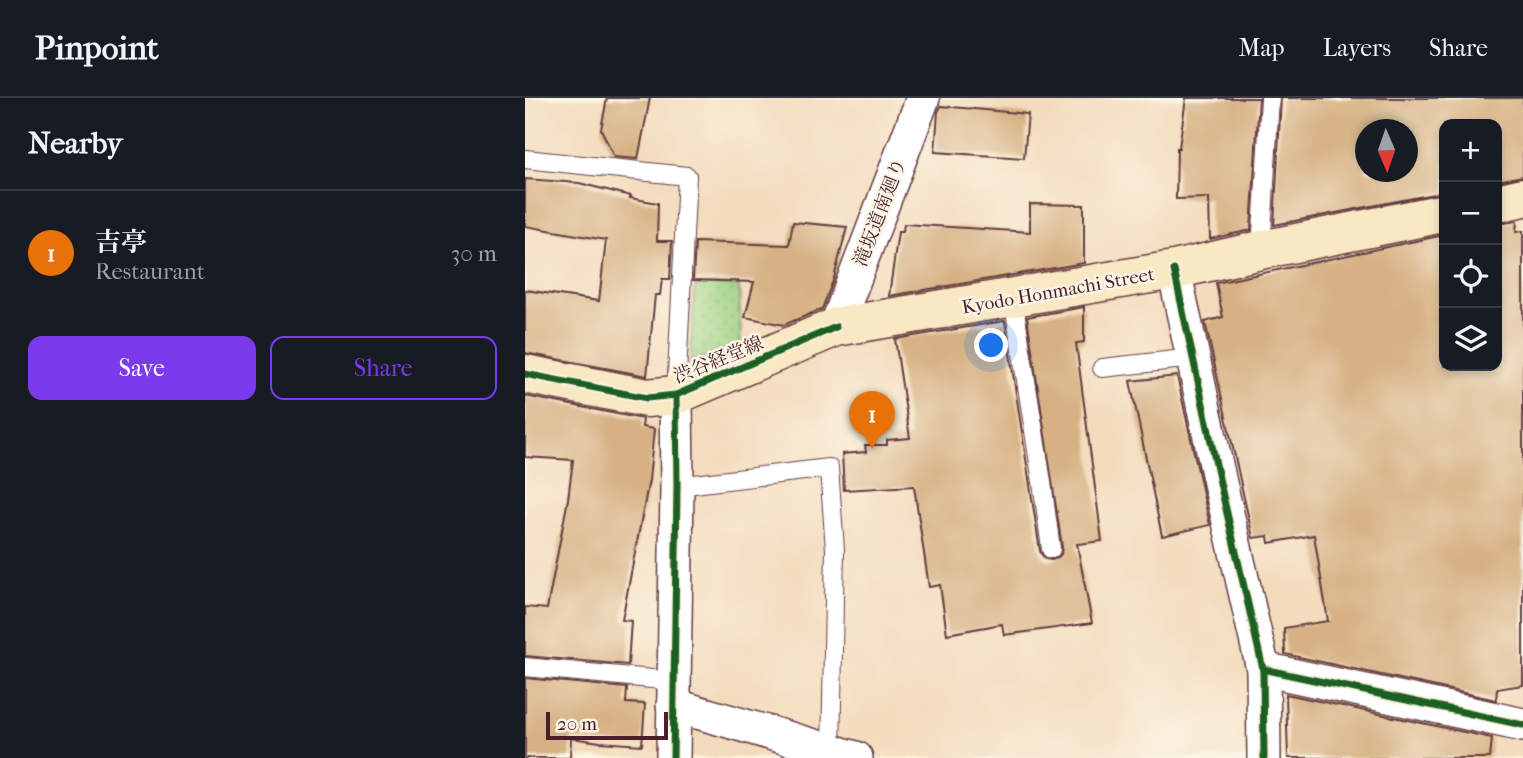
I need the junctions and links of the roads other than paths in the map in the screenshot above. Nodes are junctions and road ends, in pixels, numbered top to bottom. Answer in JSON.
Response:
{"nodes":[{"id":1,"x":923,"y":98,"type":"edge"},
{"id":2,"x":1270,"y":98,"type":"edge"},
{"id":3,"x":525,"y":159,"type":"edge"},
{"id":4,"x":1523,"y":197,"type":"edge"},
{"id":5,"x":1502,"y":201,"type":"edge"},
{"id":6,"x":1439,"y":214,"type":"edge"},
{"id":7,"x":1261,"y":250,"type":"junction"},
{"id":8,"x":1174,"y":270,"type":"junction"},
{"id":9,"x":1013,"y":298,"type":"junction"},
{"id":10,"x":836,"y":327,"type":"junction"},
{"id":11,"x":1193,"y":358,"type":"junction"},
{"id":12,"x":1102,"y":369,"type":"dead end"},
{"id":13,"x":525,"y":374,"type":"edge"},
{"id":14,"x":676,"y":395,"type":"junction"},
{"id":15,"x":677,"y":486,"type":"junction"},
{"id":16,"x":1051,"y":549,"type":"dead end"},
{"id":17,"x":525,"y":667,"type":"edge"},
{"id":18,"x":1263,"y":668,"type":"junction"},
{"id":19,"x":673,"y":693,"type":"junction"},
{"id":20,"x":1523,"y":725,"type":"edge"},
{"id":21,"x":844,"y":755,"type":"edge"},
{"id":22,"x":673,"y":758,"type":"edge"},
{"id":23,"x":1264,"y":758,"type":"edge"}],
"edges":[{"from":1,"to":10,"type":"street","name":"滝坂道南廻り"},
{"from":2,"to":7,"type":"lane"},
{"from":3,"to":14,"type":"lane"},
{"from":4,"to":5,"type":"main road"},
{"from":6,"to":7,"type":"main road","name":"Kyodo Honmachi Street"},
{"from":7,"to":8,"type":"main road","name":"Kyodo Honmachi Street"},
{"from":8,"to":9,"type":"main road","name":"Kyodo Honmachi Street"},
{"from":8,"to":11,"type":"street"},
{"from":9,"to":10,"type":"main road","name":"Kyodo Honmachi Street"},
{"from":9,"to":16,"type":"lane"},
{"from":10,"to":14,"type":"main road","name":"渋谷経堂線"},
{"from":11,"to":12,"type":"lane"},
{"from":11,"to":18,"type":"street"},
{"from":13,"to":14,"type":"main road","name":"渋谷経堂線"},
{"from":14,"to":15,"type":"street"},
{"from":15,"to":19,"type":"street"},
{"from":15,"to":21,"type":"lane"},
{"from":17,"to":19,"type":"lane"},
{"from":18,"to":20,"type":"street"},
{"from":18,"to":23,"type":"street"},
{"from":19,"to":21,"type":"street"},
{"from":19,"to":22,"type":"street"}]}
